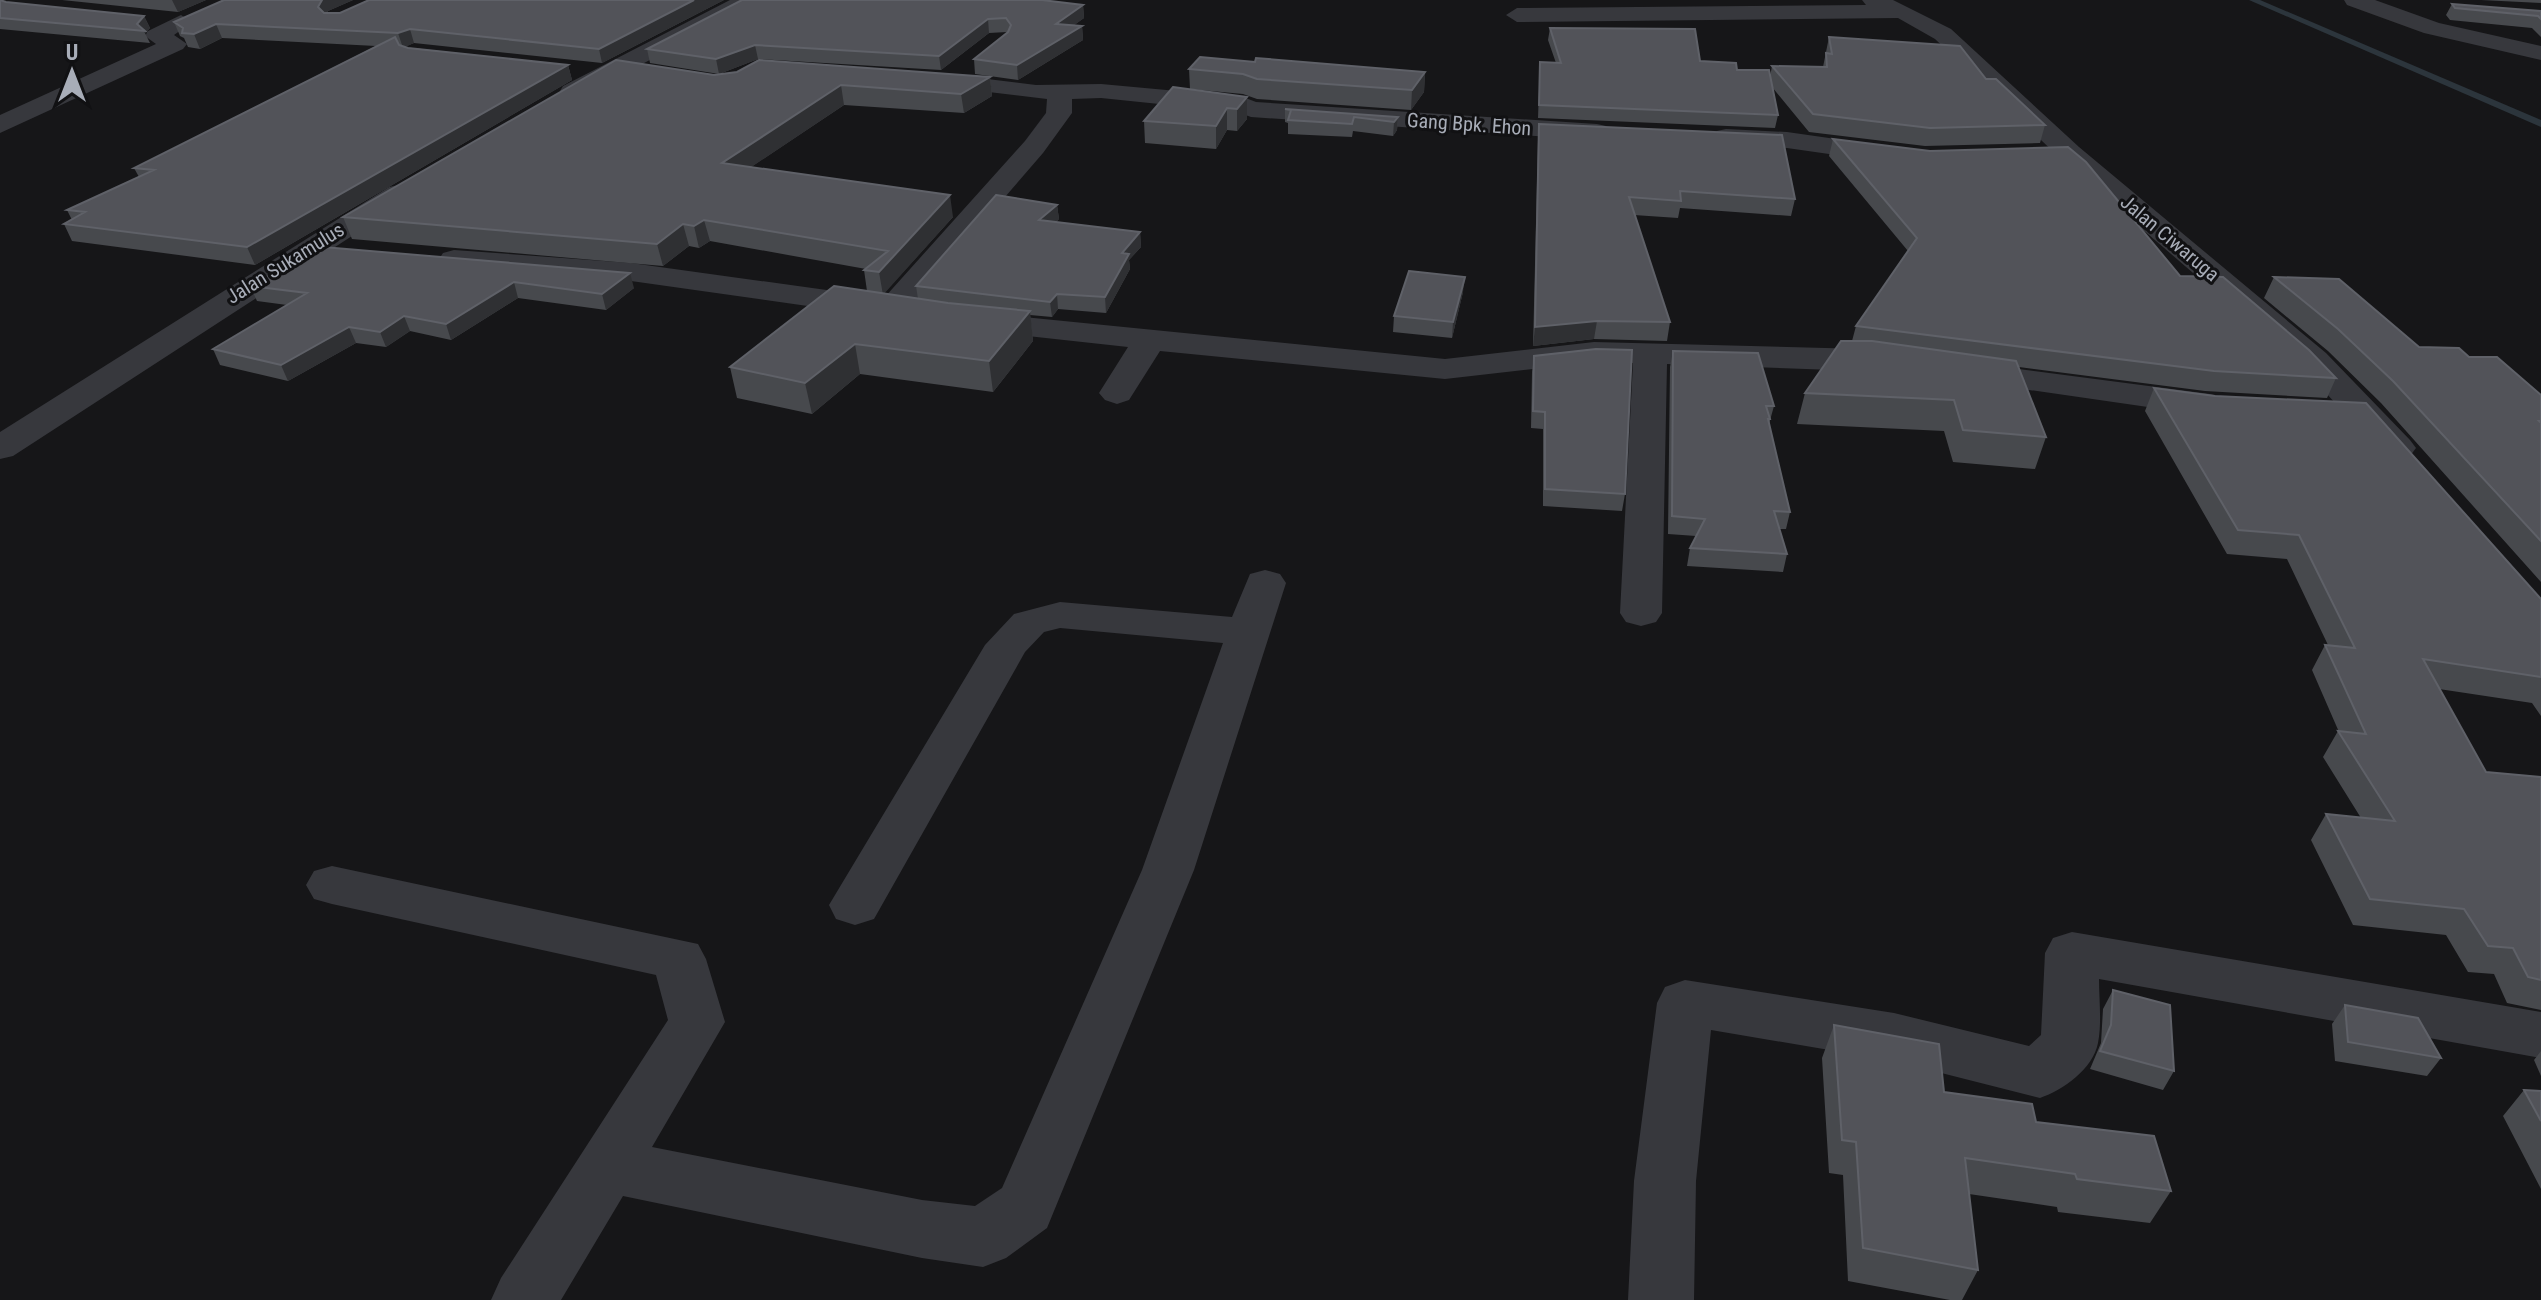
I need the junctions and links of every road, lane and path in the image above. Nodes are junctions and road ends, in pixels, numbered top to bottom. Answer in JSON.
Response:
{"nodes":[{"id":1,"x":747,"y":0,"type":"edge"},
{"id":2,"x":2355,"y":0,"type":"edge"},
{"id":3,"x":2418,"y":3,"type":"edge"},
{"id":4,"x":1887,"y":5,"type":"edge"},
{"id":5,"x":207,"y":11,"type":"edge"},
{"id":6,"x":1517,"y":15,"type":"dead end"},
{"id":7,"x":150,"y":19,"type":"dead end"},
{"id":8,"x":181,"y":22,"type":"junction"},
{"id":9,"x":2541,"y":44,"type":"edge"},
{"id":10,"x":2541,"y":53,"type":"edge"},
{"id":11,"x":573,"y":69,"type":"dead end"},
{"id":12,"x":609,"y":70,"type":"junction"},
{"id":13,"x":655,"y":75,"type":"edge"},
{"id":14,"x":904,"y":77,"type":"edge"},
{"id":15,"x":1060,"y":92,"type":"junction"},
{"id":16,"x":552,"y":103,"type":"edge"},
{"id":17,"x":0,"y":125,"type":"edge"},
{"id":18,"x":1627,"y":133,"type":"edge"},
{"id":19,"x":1704,"y":136,"type":"edge"},
{"id":20,"x":1912,"y":156,"type":"edge"},
{"id":21,"x":422,"y":178,"type":"edge"},
{"id":22,"x":308,"y":248,"type":"junction"},
{"id":23,"x":370,"y":253,"type":"edge"},
{"id":24,"x":416,"y":256,"type":"edge"},
{"id":25,"x":917,"y":313,"type":"junction"},
{"id":26,"x":1150,"y":339,"type":"junction"},
{"id":27,"x":1650,"y":353,"type":"junction"},
{"id":28,"x":1117,"y":393,"type":"dead end"},
{"id":29,"x":2234,"y":406,"type":"edge"},
{"id":30,"x":2322,"y":411,"type":"edge"},
{"id":31,"x":2366,"y":413,"type":"junction"},
{"id":32,"x":0,"y":448,"type":"edge"},
{"id":33,"x":2416,"y":470,"type":"edge"},
{"id":34,"x":1641,"y":613,"type":"dead end"},
{"id":35,"x":332,"y":885,"type":"dead end"},
{"id":36,"x":855,"y":905,"type":"dead end"},
{"id":37,"x":2541,"y":1035,"type":"edge"},
{"id":38,"x":609,"y":1166,"type":"junction"},
{"id":39,"x":524,"y":1300,"type":"edge"},
{"id":40,"x":1661,"y":1300,"type":"edge"}],
"edges":[{"from":1,"to":12,"type":"street"},
{"from":2,"to":10,"type":"street"},
{"from":3,"to":9,"type":"street"},
{"from":4,"to":6,"type":"street"},
{"from":4,"to":31,"type":"street","name":"Jalan Ciwaruga"},
{"from":5,"to":8,"type":"street"},
{"from":7,"to":8,"type":"street"},
{"from":8,"to":17,"type":"street"},
{"from":11,"to":12,"type":"street"},
{"from":12,"to":13,"type":"street"},
{"from":12,"to":16,"type":"street"},
{"from":14,"to":15,"type":"street","name":"Gang Bpk. Ehon"},
{"from":15,"to":18,"type":"street","name":"Gang Bpk. Ehon"},
{"from":15,"to":25,"type":"street"},
{"from":19,"to":20,"type":"street"},
{"from":21,"to":22,"type":"street","name":"Jalan Sukamulus"},
{"from":22,"to":23,"type":"street"},
{"from":22,"to":32,"type":"street","name":"Jalan Sukamulus"},
{"from":24,"to":25,"type":"street"},
{"from":25,"to":26,"type":"street"},
{"from":26,"to":27,"type":"street"},
{"from":26,"to":28,"type":"street"},
{"from":27,"to":29,"type":"street"},
{"from":27,"to":34,"type":"street"},
{"from":30,"to":31,"type":"street"},
{"from":31,"to":33,"type":"street","name":"Jalan Ciwaruga"},
{"from":35,"to":38,"type":"street"},
{"from":36,"to":38,"type":"street"},
{"from":37,"to":40,"type":"street"},
{"from":38,"to":39,"type":"street"}]}
